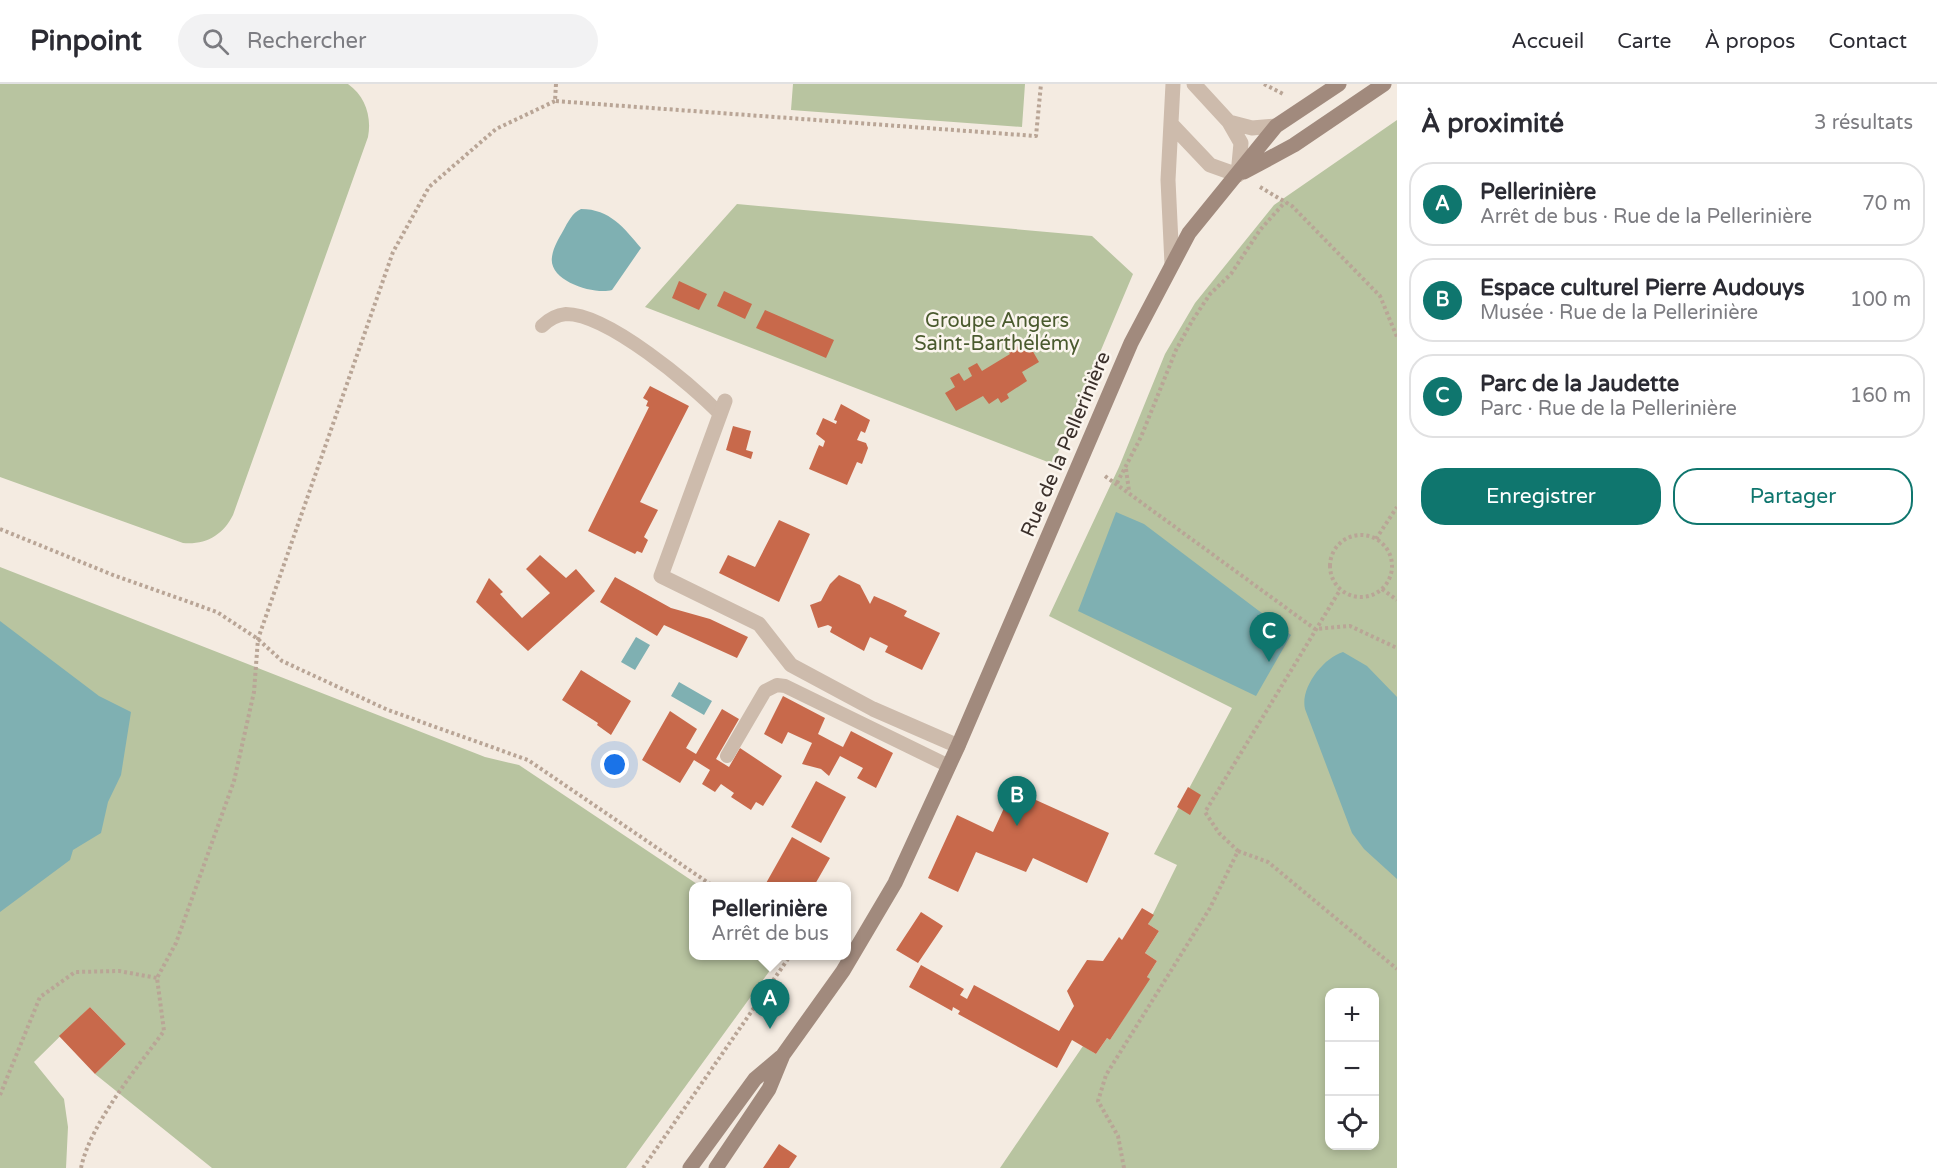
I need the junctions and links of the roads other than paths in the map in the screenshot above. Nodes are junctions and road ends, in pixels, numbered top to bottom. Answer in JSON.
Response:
{"nodes":[{"id":1,"x":1173,"y":84,"type":"edge"},
{"id":2,"x":1194,"y":84,"type":"edge"},
{"id":3,"x":1339,"y":84,"type":"edge"},
{"id":4,"x":1384,"y":84,"type":"edge"},
{"id":5,"x":1229,"y":122,"type":"junction"},
{"id":6,"x":1173,"y":126,"type":"junction"},
{"id":7,"x":1276,"y":126,"type":"junction"},
{"id":8,"x":1238,"y":175,"type":"junction"},
{"id":9,"x":1172,"y":264,"type":"junction"},
{"id":10,"x":542,"y":326,"type":"dead end"},
{"id":11,"x":723,"y":408,"type":"joint"},
{"id":12,"x":958,"y":746,"type":"junction"},
{"id":13,"x":727,"y":756,"type":"dead end"},
{"id":14,"x":949,"y":766,"type":"junction"},
{"id":15,"x":851,"y":957,"type":"edge"},
{"id":16,"x":850,"y":960,"type":"edge"},
{"id":17,"x":783,"y":1055,"type":"junction"},
{"id":18,"x":690,"y":1168,"type":"edge"},
{"id":19,"x":716,"y":1168,"type":"edge"}],
"edges":[{"from":1,"to":6,"type":"street"},
{"from":2,"to":5,"type":"street"},
{"from":3,"to":7,"type":"street","name":"Rue de la Pellerinière"},
{"from":4,"to":8,"type":"street"},
{"from":5,"to":7,"type":"street"},
{"from":5,"to":8,"type":"street"},
{"from":6,"to":8,"type":"street"},
{"from":6,"to":9,"type":"street"},
{"from":7,"to":8,"type":"street","name":"Rue de la Pellerinière"},
{"from":8,"to":9,"type":"street","name":"Rue de la Pellerinière"},
{"from":9,"to":12,"type":"street","name":"Rue de la Pellerinière"},
{"from":10,"to":11,"type":"lane"},
{"from":11,"to":12,"type":"street"},
{"from":12,"to":14,"type":"street","name":"Rue de la Pellerinière"},
{"from":13,"to":14,"type":"lane"},
{"from":14,"to":15,"type":"street","name":"Rue de la Pellerinière"},
{"from":16,"to":17,"type":"street","name":"Rue de la Pellerinière"},
{"from":17,"to":18,"type":"street","name":"Rue de la Pellerinière"},
{"from":17,"to":19,"type":"street","name":"Rue de la Pellerinière"}]}
